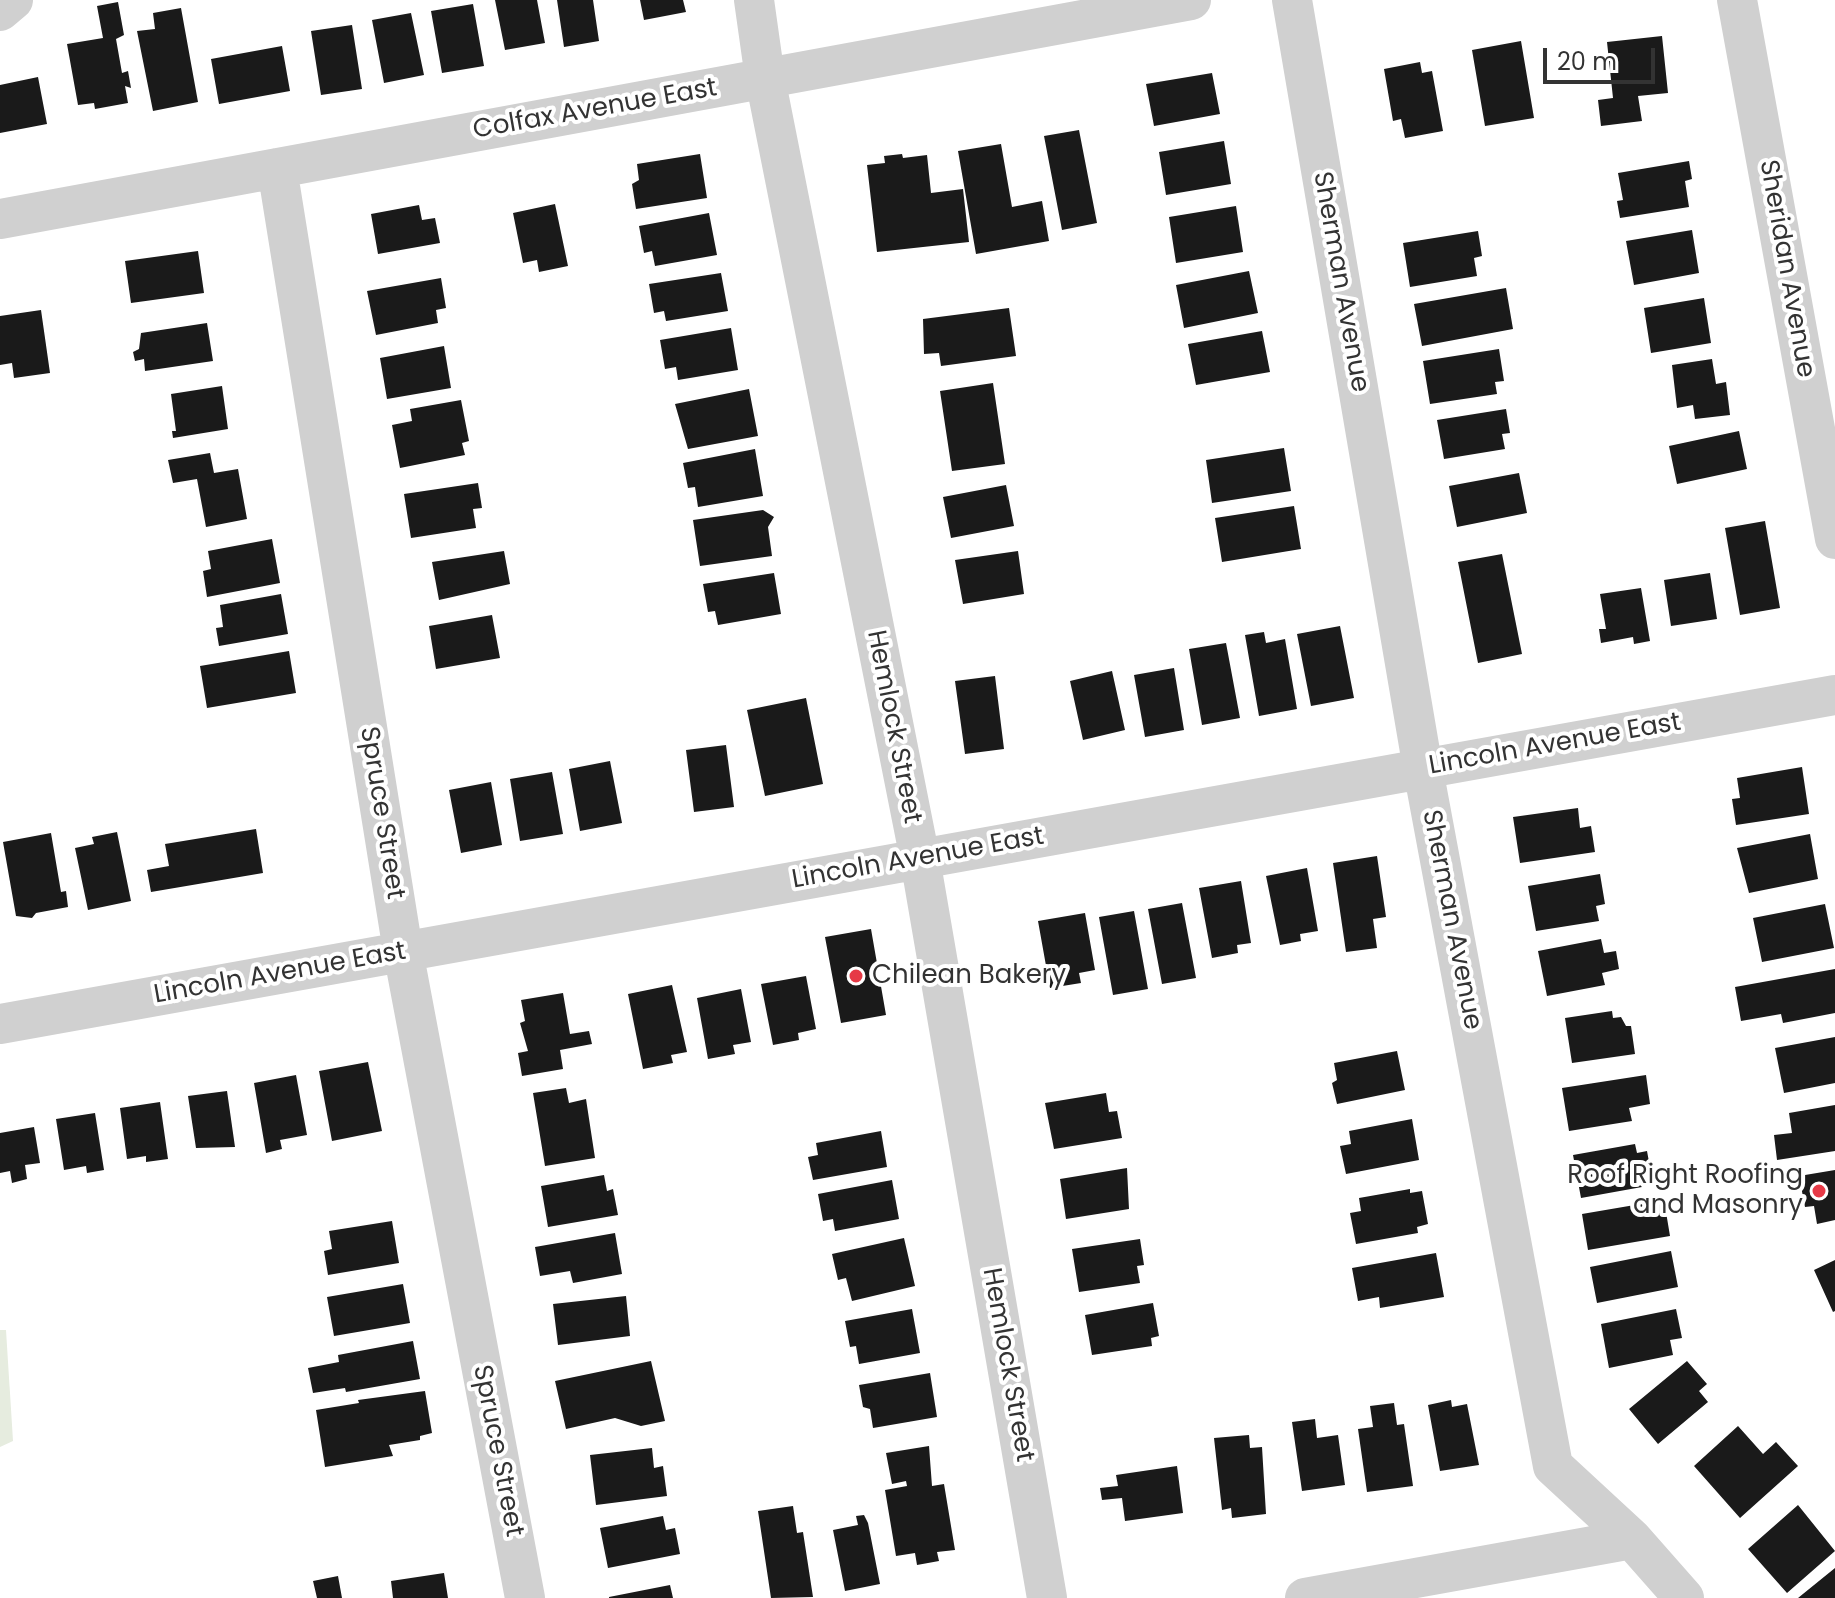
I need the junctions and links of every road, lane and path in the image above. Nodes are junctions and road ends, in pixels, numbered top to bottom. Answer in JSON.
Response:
{"nodes":[{"id":1,"x":13,"y":0,"type":"edge"},
{"id":2,"x":754,"y":0,"type":"edge"},
{"id":3,"x":1191,"y":0,"type":"edge"},
{"id":4,"x":1292,"y":0,"type":"edge"},
{"id":5,"x":1737,"y":0,"type":"edge"},
{"id":6,"x":0,"y":11,"type":"edge"},
{"id":7,"x":765,"y":78,"type":"junction"},
{"id":8,"x":277,"y":168,"type":"junction"},
{"id":9,"x":0,"y":219,"type":"edge"},
{"id":10,"x":1835,"y":539,"type":"edge"},
{"id":11,"x":1835,"y":695,"type":"edge"},
{"id":12,"x":1423,"y":769,"type":"junction"},
{"id":13,"x":920,"y":859,"type":"junction"},
{"id":14,"x":403,"y":951,"type":"junction"},
{"id":15,"x":0,"y":1024,"type":"edge"},
{"id":16,"x":1632,"y":1539,"type":"junction"},
{"id":17,"x":525,"y":1598,"type":"edge"},
{"id":18,"x":1047,"y":1598,"type":"edge"},
{"id":19,"x":1305,"y":1598,"type":"edge"},
{"id":20,"x":1684,"y":1598,"type":"edge"}],
"edges":[{"from":1,"to":6,"type":"street"},
{"from":2,"to":7,"type":"street","name":"Hemlock Street"},
{"from":3,"to":7,"type":"street","name":"Colfax Avenue East"},
{"from":4,"to":12,"type":"street","name":"Sherman Avenue"},
{"from":5,"to":10,"type":"street","name":"Sheridan Avenue"},
{"from":7,"to":8,"type":"street","name":"Colfax Avenue East"},
{"from":7,"to":13,"type":"street","name":"Hemlock Street"},
{"from":8,"to":9,"type":"street","name":"Colfax Avenue East"},
{"from":8,"to":14,"type":"street","name":"Spruce Street"},
{"from":11,"to":12,"type":"street","name":"Lincoln Avenue East"},
{"from":12,"to":13,"type":"street","name":"Lincoln Avenue East"},
{"from":12,"to":16,"type":"street","name":"Sherman Avenue"},
{"from":13,"to":14,"type":"street","name":"Lincoln Avenue East"},
{"from":13,"to":18,"type":"street","name":"Hemlock Street"},
{"from":14,"to":15,"type":"street","name":"Lincoln Avenue East"},
{"from":14,"to":17,"type":"street","name":"Spruce Street"},
{"from":16,"to":19,"type":"street"},
{"from":16,"to":20,"type":"street","name":"Sherman Avenue"}]}
